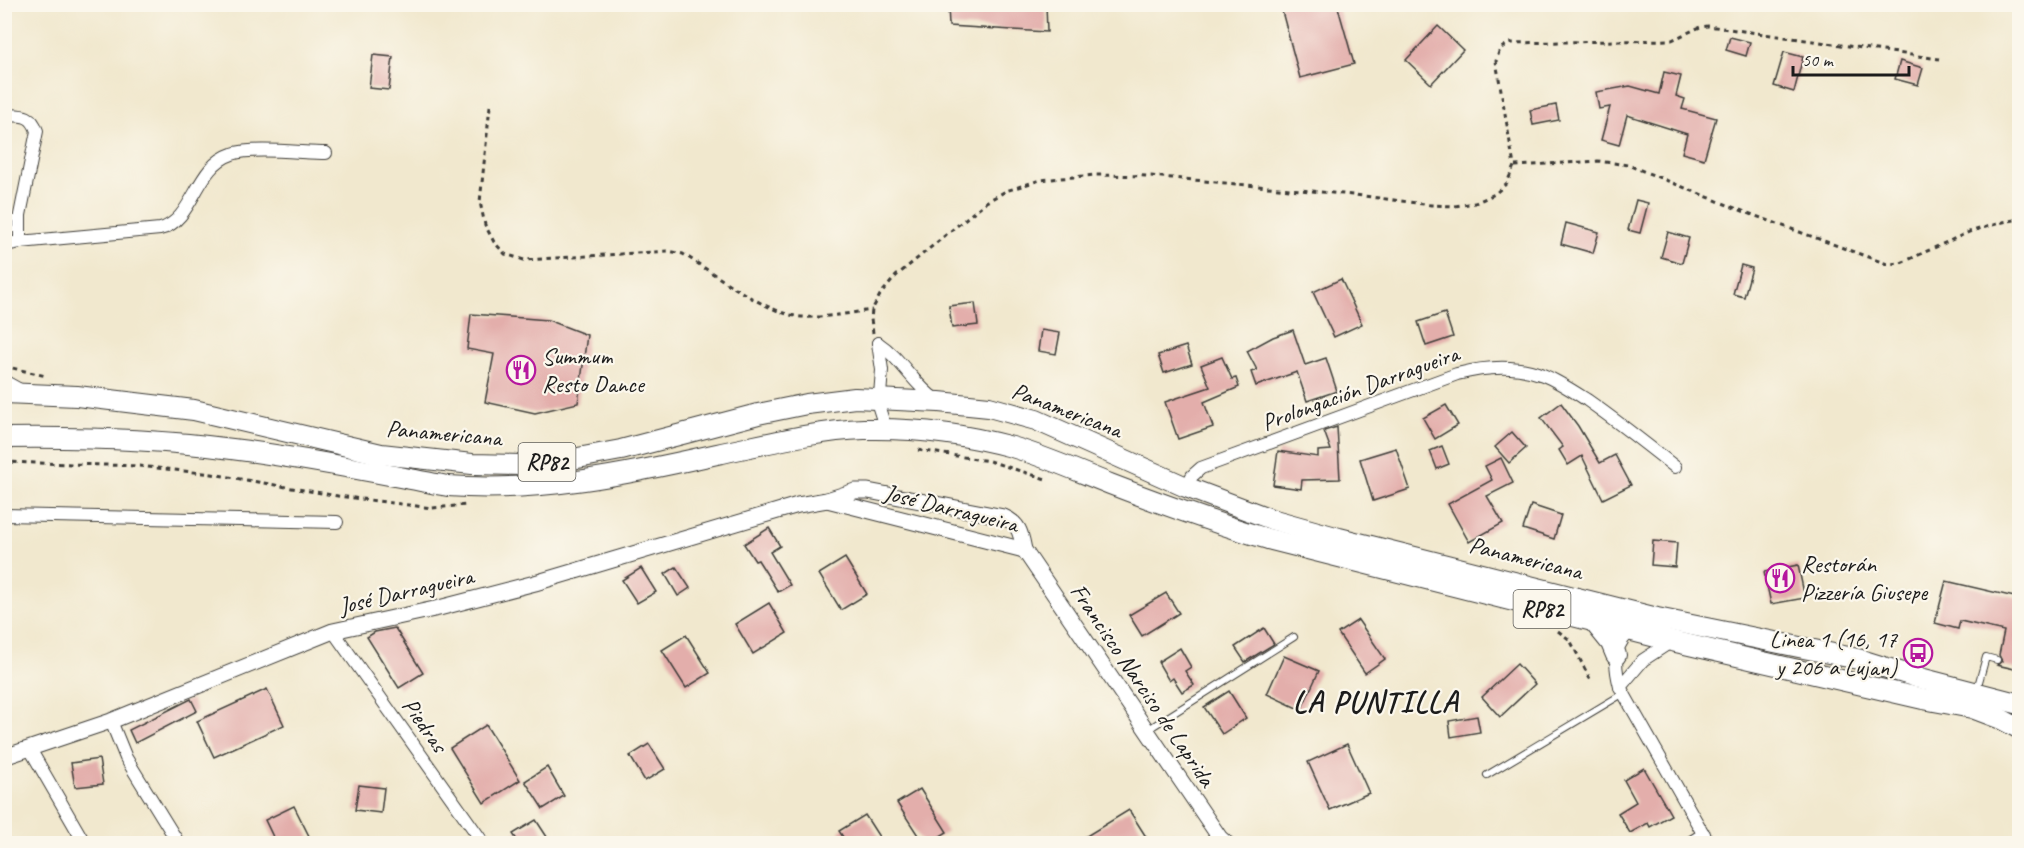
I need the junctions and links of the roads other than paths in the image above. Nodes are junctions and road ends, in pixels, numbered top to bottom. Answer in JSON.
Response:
{"nodes":[{"id":1,"x":4,"y":115,"type":"edge"},
{"id":2,"x":326,"y":153,"type":"dead end"},
{"id":3,"x":20,"y":242,"type":"junction"},
{"id":4,"x":4,"y":245,"type":"edge"},
{"id":5,"x":4,"y":381,"type":"edge"},
{"id":6,"x":4,"y":393,"type":"edge"},
{"id":7,"x":28,"y":394,"type":"junction"},
{"id":8,"x":878,"y":398,"type":"junction"},
{"id":9,"x":939,"y":402,"type":"junction"},
{"id":10,"x":886,"y":430,"type":"junction"},
{"id":11,"x":4,"y":438,"type":"edge"},
{"id":12,"x":1676,"y":467,"type":"dead end"},
{"id":13,"x":1186,"y":487,"type":"junction"},
{"id":14,"x":827,"y":500,"type":"junction"},
{"id":15,"x":4,"y":515,"type":"edge"},
{"id":16,"x":337,"y":522,"type":"dead end"},
{"id":17,"x":1024,"y":550,"type":"junction"},
{"id":18,"x":1657,"y":618,"type":"junction"},
{"id":19,"x":1593,"y":622,"type":"junction"},
{"id":20,"x":333,"y":631,"type":"junction"},
{"id":21,"x":1631,"y":631,"type":"junction"},
{"id":22,"x":1294,"y":638,"type":"dead end"},
{"id":23,"x":1672,"y":641,"type":"junction"},
{"id":24,"x":1616,"y":656,"type":"junction"},
{"id":25,"x":1998,"y":660,"type":"dead end"},
{"id":26,"x":1622,"y":690,"type":"junction"},
{"id":27,"x":1974,"y":701,"type":"junction"},
{"id":28,"x":2019,"y":704,"type":"edge"},
{"id":29,"x":111,"y":722,"type":"junction"},
{"id":30,"x":2019,"y":729,"type":"edge"},
{"id":31,"x":1147,"y":731,"type":"junction"},
{"id":32,"x":30,"y":749,"type":"junction"},
{"id":33,"x":4,"y":758,"type":"edge"},
{"id":34,"x":1487,"y":776,"type":"dead end"},
{"id":35,"x":1706,"y":839,"type":"edge"},
{"id":36,"x":85,"y":843,"type":"edge"},
{"id":37,"x":179,"y":843,"type":"edge"},
{"id":38,"x":484,"y":843,"type":"edge"},
{"id":39,"x":1227,"y":843,"type":"edge"},
{"id":40,"x":1688,"y":843,"type":"edge"}],
"edges":[{"from":1,"to":3,"type":"street"},
{"from":2,"to":3,"type":"street"},
{"from":3,"to":4,"type":"street"},
{"from":5,"to":7,"type":"street"},
{"from":6,"to":7,"type":"main road","name":"Panamericana","number":"RP82"},
{"from":7,"to":8,"type":"main road","name":"Panamericana","number":"RP82"},
{"from":8,"to":9,"type":"main road","name":"Panamericana","number":"RP82"},
{"from":8,"to":9,"type":"street"},
{"from":8,"to":10,"type":"street"},
{"from":9,"to":13,"type":"main road","name":"Panamericana","number":"RP82"},
{"from":10,"to":11,"type":"main road","name":"Panamericana","number":"RP82"},
{"from":10,"to":19,"type":"main road","name":"Panamericana","number":"RP82"},
{"from":12,"to":13,"type":"street","name":"Prolongación Darragueira"},
{"from":13,"to":18,"type":"main road","name":"Panamericana","number":"RP82"},
{"from":14,"to":17,"type":"street","name":"José Darragueira"},
{"from":14,"to":17,"type":"street","name":"José Darragueira"},
{"from":14,"to":20,"type":"street","name":"José Darragueira"},
{"from":15,"to":16,"type":"street"},
{"from":17,"to":31,"type":"street","name":"Francisco Narciso de Laprida"},
{"from":18,"to":21,"type":"street"},
{"from":18,"to":27,"type":"main road","name":"Panamericana","number":"RP82"},
{"from":19,"to":21,"type":"main road","name":"Panamericana","number":"RP82"},
{"from":19,"to":24,"type":"main road"},
{"from":20,"to":29,"type":"street","name":"José Darragueira"},
{"from":20,"to":38,"type":"street","name":"Piedras"},
{"from":21,"to":23,"type":"main road","name":"Panamericana","number":"RP82"},
{"from":21,"to":24,"type":"street"},
{"from":22,"to":31,"type":"lane"},
{"from":23,"to":26,"type":"street"},
{"from":23,"to":27,"type":"main road","name":"Panamericana","number":"RP82"},
{"from":24,"to":26,"type":"street"},
{"from":25,"to":27,"type":"lane"},
{"from":26,"to":34,"type":"lane"},
{"from":26,"to":35,"type":"street"},
{"from":27,"to":28,"type":"main road","name":"Panamericana","number":"RP82"},
{"from":27,"to":30,"type":"main road","name":"Panamericana","number":"RP82"},
{"from":29,"to":32,"type":"street","name":"José Darragueira"},
{"from":29,"to":37,"type":"street"},
{"from":31,"to":39,"type":"street","name":"Francisco Narciso de Laprida"},
{"from":32,"to":33,"type":"street","name":"José Darragueira"},
{"from":32,"to":36,"type":"street"},
{"from":35,"to":40,"type":"street"}]}
